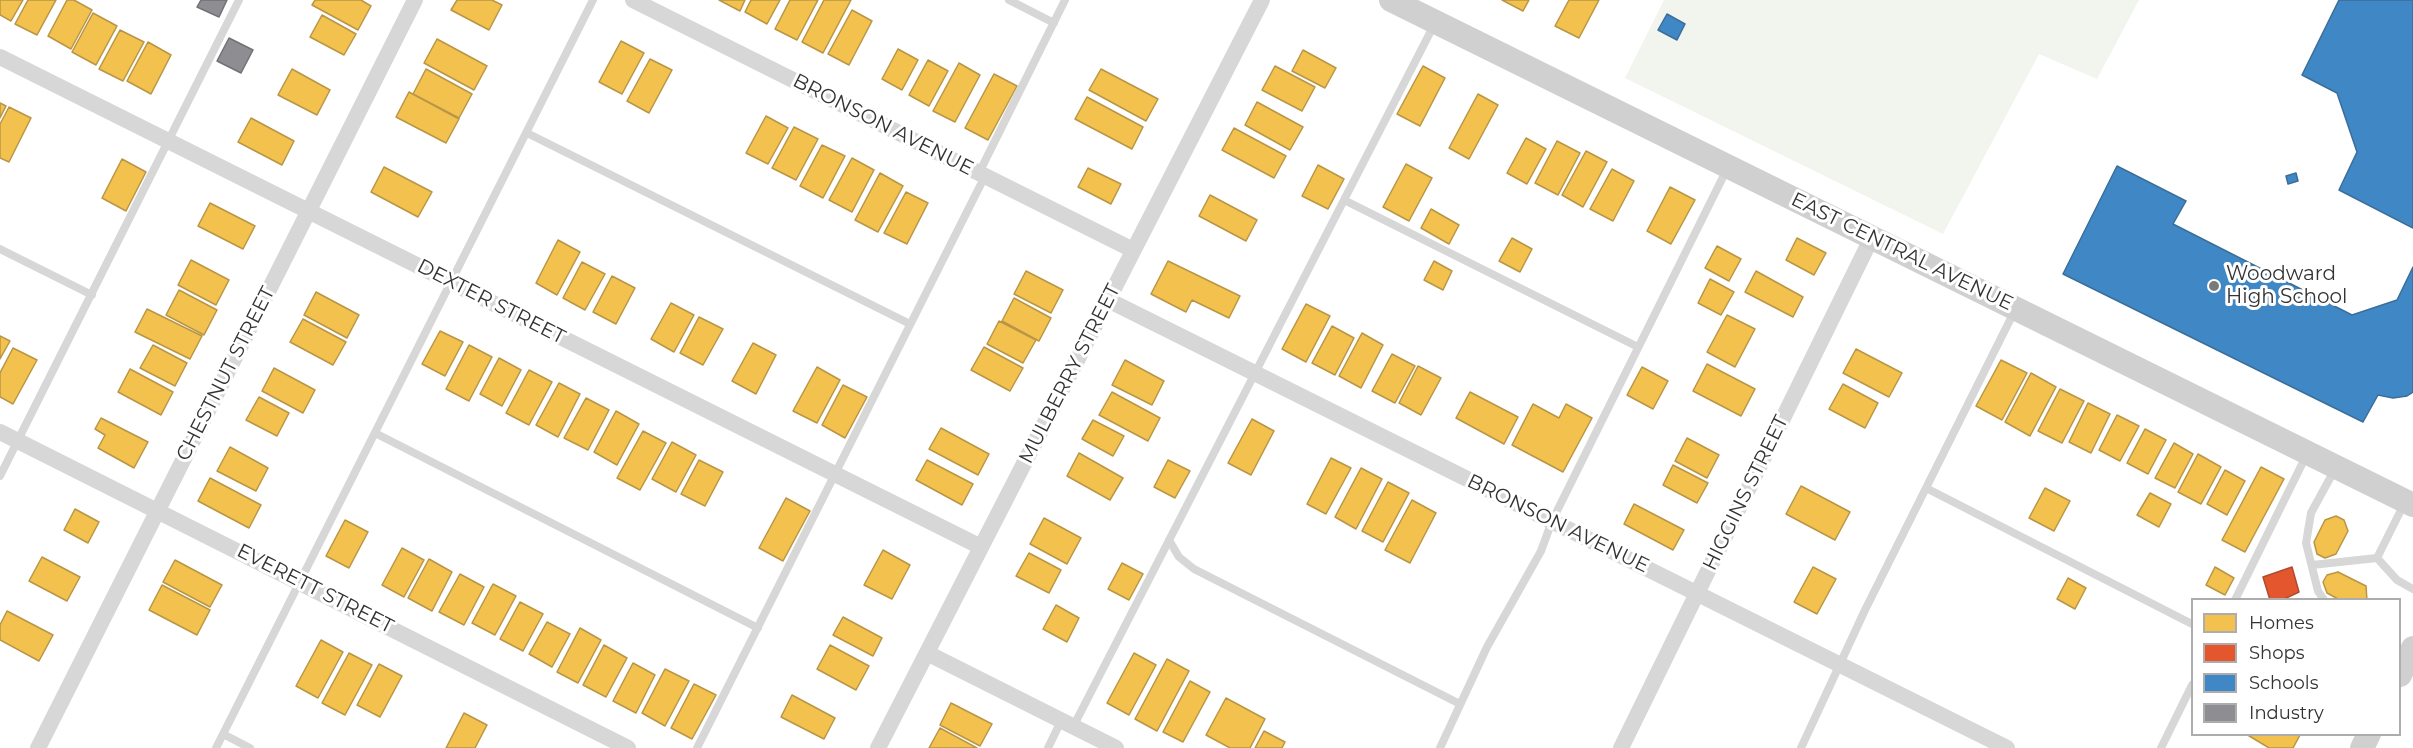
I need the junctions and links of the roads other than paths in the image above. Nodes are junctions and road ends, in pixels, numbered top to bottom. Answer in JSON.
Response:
{"nodes":[{"id":1,"x":239,"y":0,"type":"edge"},
{"id":2,"x":415,"y":0,"type":"edge"},
{"id":3,"x":593,"y":0,"type":"edge"},
{"id":4,"x":633,"y":0,"type":"edge"},
{"id":5,"x":1009,"y":0,"type":"edge"},
{"id":6,"x":1065,"y":0,"type":"edge"},
{"id":7,"x":1262,"y":0,"type":"edge"},
{"id":8,"x":1391,"y":0,"type":"edge"},
{"id":9,"x":1435,"y":22,"type":"junction"},
{"id":10,"x":1054,"y":23,"type":"junction"},
{"id":11,"x":0,"y":57,"type":"edge"},
{"id":12,"x":527,"y":133,"type":"junction"},
{"id":13,"x":170,"y":142,"type":"junction"},
{"id":14,"x":1729,"y":166,"type":"junction"},
{"id":15,"x":982,"y":175,"type":"junction"},
{"id":16,"x":1344,"y":200,"type":"junction"},
{"id":17,"x":309,"y":211,"type":"junction"},
{"id":18,"x":1872,"y":237,"type":"junction"},
{"id":19,"x":0,"y":249,"type":"edge"},
{"id":20,"x":1133,"y":250,"type":"junction"},
{"id":21,"x":451,"y":282,"type":"junction"},
{"id":22,"x":92,"y":295,"type":"junction"},
{"id":23,"x":1108,"y":300,"type":"junction"},
{"id":24,"x":2016,"y":309,"type":"junction"},
{"id":25,"x":910,"y":324,"type":"junction"},
{"id":26,"x":1638,"y":347,"type":"junction"},
{"id":27,"x":1255,"y":374,"type":"junction"},
{"id":28,"x":0,"y":432,"type":"edge"},
{"id":29,"x":375,"y":433,"type":"junction"},
{"id":30,"x":18,"y":441,"type":"junction"},
{"id":31,"x":2308,"y":453,"type":"junction"},
{"id":32,"x":2336,"y":467,"type":"junction"},
{"id":33,"x":836,"y":475,"type":"junction"},
{"id":34,"x":0,"y":476,"type":"edge"},
{"id":35,"x":1926,"y":488,"type":"junction"},
{"id":36,"x":2409,"y":503,"type":"edge"},
{"id":37,"x":157,"y":511,"type":"junction"},
{"id":38,"x":1552,"y":521,"type":"junction"},
{"id":39,"x":1169,"y":540,"type":"junction"},
{"id":40,"x":981,"y":547,"type":"junction"},
{"id":41,"x":2378,"y":558,"type":"junction"},
{"id":42,"x":2312,"y":565,"type":"junction"},
{"id":43,"x":301,"y":582,"type":"junction"},
{"id":44,"x":2413,"y":589,"type":"edge"},
{"id":45,"x":1697,"y":593,"type":"junction"},
{"id":46,"x":2236,"y":598,"type":"edge"},
{"id":47,"x":2323,"y":598,"type":"edge"},
{"id":48,"x":2191,"y":623,"type":"edge"},
{"id":49,"x":758,"y":628,"type":"junction"},
{"id":50,"x":927,"y":653,"type":"junction"},
{"id":51,"x":1841,"y":665,"type":"junction"},
{"id":52,"x":2191,"y":689,"type":"edge"},
{"id":53,"x":1460,"y":704,"type":"junction"},
{"id":54,"x":1067,"y":724,"type":"junction"},
{"id":55,"x":223,"y":734,"type":"junction"},
{"id":56,"x":38,"y":748,"type":"edge"},
{"id":57,"x":216,"y":748,"type":"edge"},
{"id":58,"x":250,"y":748,"type":"edge"},
{"id":59,"x":628,"y":748,"type":"edge"},
{"id":60,"x":697,"y":748,"type":"edge"},
{"id":61,"x":878,"y":748,"type":"edge"},
{"id":62,"x":1048,"y":748,"type":"edge"},
{"id":63,"x":1116,"y":748,"type":"edge"},
{"id":64,"x":1440,"y":748,"type":"edge"},
{"id":65,"x":1621,"y":748,"type":"edge"},
{"id":66,"x":1801,"y":748,"type":"edge"},
{"id":67,"x":2007,"y":748,"type":"edge"},
{"id":68,"x":2161,"y":748,"type":"edge"}],
"edges":[{"from":1,"to":13,"type":"lane"},
{"from":2,"to":17,"type":"street","name":"CHESTNUT STREET"},
{"from":3,"to":12,"type":"lane"},
{"from":4,"to":15,"type":"street","name":"BRONSON AVENUE"},
{"from":5,"to":10,"type":"lane"},
{"from":6,"to":10,"type":"lane"},
{"from":7,"to":20,"type":"street","name":"MULBERRY STREET"},
{"from":8,"to":9,"type":"street","name":"EAST CENTRAL AVENUE"},
{"from":9,"to":14,"type":"street","name":"EAST CENTRAL AVENUE"},
{"from":9,"to":16,"type":"lane"},
{"from":10,"to":15,"type":"lane"},
{"from":11,"to":13,"type":"street","name":"DEXTER STREET"},
{"from":12,"to":21,"type":"lane"},
{"from":12,"to":25,"type":"lane"},
{"from":13,"to":17,"type":"street","name":"DEXTER STREET"},
{"from":13,"to":22,"type":"lane"},
{"from":14,"to":18,"type":"street","name":"EAST CENTRAL AVENUE"},
{"from":14,"to":26,"type":"lane"},
{"from":15,"to":20,"type":"street","name":"BRONSON AVENUE"},
{"from":15,"to":25,"type":"lane"},
{"from":16,"to":26,"type":"lane"},
{"from":16,"to":27,"type":"lane"},
{"from":17,"to":21,"type":"street","name":"DEXTER STREET"},
{"from":17,"to":37,"type":"street","name":"CHESTNUT STREET"},
{"from":18,"to":24,"type":"street","name":"EAST CENTRAL AVENUE"},
{"from":18,"to":45,"type":"street","name":"HIGGINS STREET"},
{"from":19,"to":22,"type":"lane"},
{"from":20,"to":23,"type":"street","name":"MULBERRY STREET"},
{"from":21,"to":29,"type":"lane"},
{"from":21,"to":33,"type":"street","name":"DEXTER STREET"},
{"from":22,"to":30,"type":"lane"},
{"from":23,"to":27,"type":"street","name":"BRONSON AVENUE"},
{"from":23,"to":40,"type":"street","name":"MULBERRY STREET"},
{"from":24,"to":31,"type":"street","name":"EAST CENTRAL AVENUE"},
{"from":24,"to":35,"type":"lane"},
{"from":25,"to":33,"type":"lane"},
{"from":26,"to":38,"type":"lane"},
{"from":27,"to":38,"type":"street","name":"BRONSON AVENUE"},
{"from":27,"to":39,"type":"lane"},
{"from":28,"to":30,"type":"street","name":"EVERETT STREET"},
{"from":29,"to":43,"type":"lane"},
{"from":29,"to":49,"type":"lane"},
{"from":30,"to":34,"type":"lane"},
{"from":30,"to":37,"type":"street","name":"EVERETT STREET"},
{"from":31,"to":32,"type":"street","name":"EAST CENTRAL AVENUE"},
{"from":31,"to":46,"type":"lane"},
{"from":32,"to":36,"type":"street","name":"EAST CENTRAL AVENUE"},
{"from":32,"to":42,"type":"lane"},
{"from":33,"to":40,"type":"street","name":"DEXTER STREET"},
{"from":33,"to":49,"type":"lane"},
{"from":35,"to":48,"type":"lane"},
{"from":35,"to":51,"type":"lane"},
{"from":36,"to":41,"type":"lane"},
{"from":37,"to":43,"type":"street","name":"EVERETT STREET"},
{"from":37,"to":56,"type":"street","name":"CHESTNUT STREET"},
{"from":38,"to":45,"type":"street","name":"BRONSON AVENUE"},
{"from":38,"to":53,"type":"lane"},
{"from":39,"to":53,"type":"lane"},
{"from":39,"to":54,"type":"lane"},
{"from":40,"to":50,"type":"street","name":"MULBERRY STREET"},
{"from":41,"to":42,"type":"lane"},
{"from":41,"to":44,"type":"lane"},
{"from":42,"to":47,"type":"lane"},
{"from":43,"to":55,"type":"lane"},
{"from":43,"to":59,"type":"street","name":"EVERETT STREET"},
{"from":45,"to":51,"type":"street","name":"BRONSON AVENUE"},
{"from":45,"to":65,"type":"street","name":"HIGGINS STREET"},
{"from":49,"to":60,"type":"lane"},
{"from":50,"to":54,"type":"street"},
{"from":50,"to":61,"type":"street","name":"MULBERRY STREET"},
{"from":51,"to":66,"type":"lane"},
{"from":51,"to":67,"type":"street","name":"BRONSON AVENUE"},
{"from":52,"to":68,"type":"lane"},
{"from":53,"to":64,"type":"lane"},
{"from":54,"to":62,"type":"lane"},
{"from":54,"to":63,"type":"street"},
{"from":55,"to":57,"type":"lane"},
{"from":55,"to":58,"type":"lane"}]}
